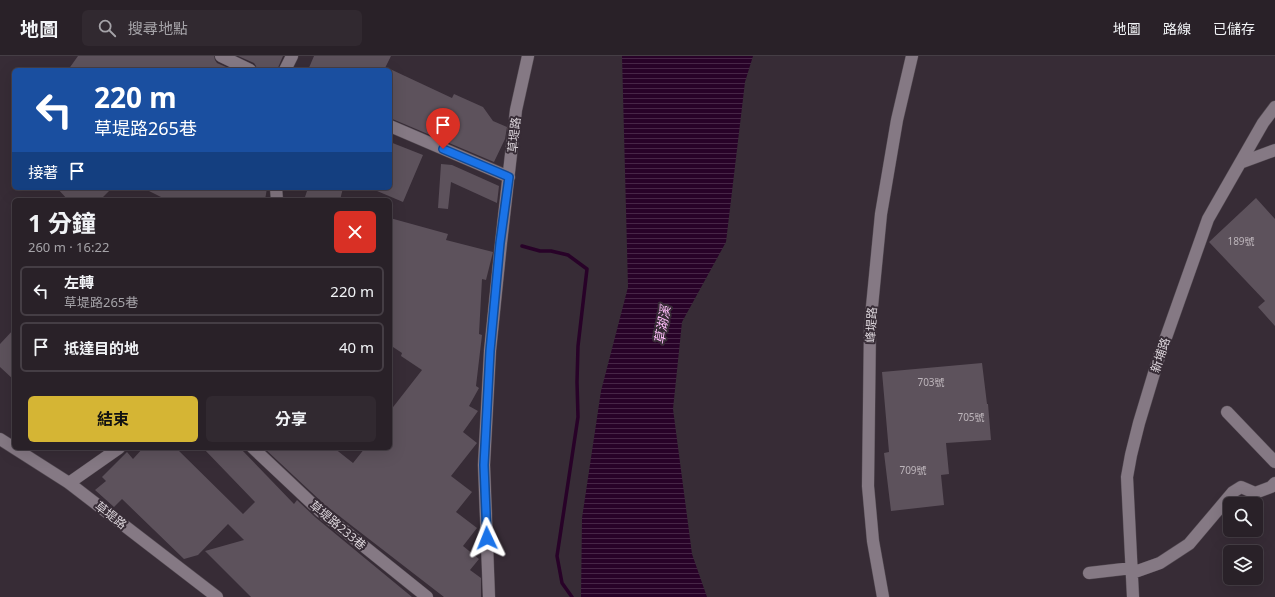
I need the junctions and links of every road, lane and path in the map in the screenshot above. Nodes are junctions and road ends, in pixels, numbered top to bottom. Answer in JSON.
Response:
{"nodes":[{"id":1,"x":221,"y":56,"type":"edge"},
{"id":2,"x":292,"y":56,"type":"edge"},
{"id":3,"x":528,"y":56,"type":"edge"},
{"id":4,"x":912,"y":56,"type":"edge"},
{"id":5,"x":246,"y":68,"type":"edge"},
{"id":6,"x":286,"y":68,"type":"edge"},
{"id":7,"x":1275,"y":107,"type":"edge"},
{"id":8,"x":392,"y":127,"type":"edge"},
{"id":9,"x":1275,"y":150,"type":"edge"},
{"id":10,"x":1240,"y":163,"type":"junction"},
{"id":11,"x":509,"y":177,"type":"junction"},
{"id":12,"x":1227,"y":412,"type":"dead end"},
{"id":13,"x":0,"y":439,"type":"edge"},
{"id":14,"x":12,"y":447,"type":"edge"},
{"id":15,"x":17,"y":450,"type":"edge"},
{"id":16,"x":116,"y":450,"type":"edge"},
{"id":17,"x":256,"y":450,"type":"edge"},
{"id":18,"x":1275,"y":462,"type":"edge"},
{"id":19,"x":69,"y":483,"type":"junction"},
{"id":20,"x":1275,"y":483,"type":"edge"},
{"id":21,"x":1132,"y":571,"type":"junction"},
{"id":22,"x":1089,"y":573,"type":"dead end"},
{"id":23,"x":217,"y":597,"type":"edge"},
{"id":24,"x":427,"y":597,"type":"edge"},
{"id":25,"x":489,"y":597,"type":"edge"},
{"id":26,"x":883,"y":597,"type":"edge"},
{"id":27,"x":1133,"y":597,"type":"edge"}],
"edges":[{"from":1,"to":5,"type":"street"},
{"from":2,"to":6,"type":"street"},
{"from":3,"to":11,"type":"street","name":"草堤路"},
{"from":4,"to":26,"type":"street","name":"峰堤路"},
{"from":7,"to":10,"type":"street","name":"新埔路"},
{"from":8,"to":11,"type":"street"},
{"from":9,"to":10,"type":"street"},
{"from":10,"to":21,"type":"street","name":"新埔路"},
{"from":11,"to":25,"type":"street","name":"草堤路"},
{"from":12,"to":18,"type":"street"},
{"from":13,"to":14,"type":"street","name":"草堤路"},
{"from":15,"to":19,"type":"street","name":"草堤路"},
{"from":16,"to":19,"type":"street"},
{"from":17,"to":24,"type":"street","name":"草堤路233巷"},
{"from":19,"to":23,"type":"street","name":"草堤路"},
{"from":20,"to":21,"type":"street"},
{"from":21,"to":22,"type":"street"},
{"from":21,"to":27,"type":"street","name":"新埔路"}]}
